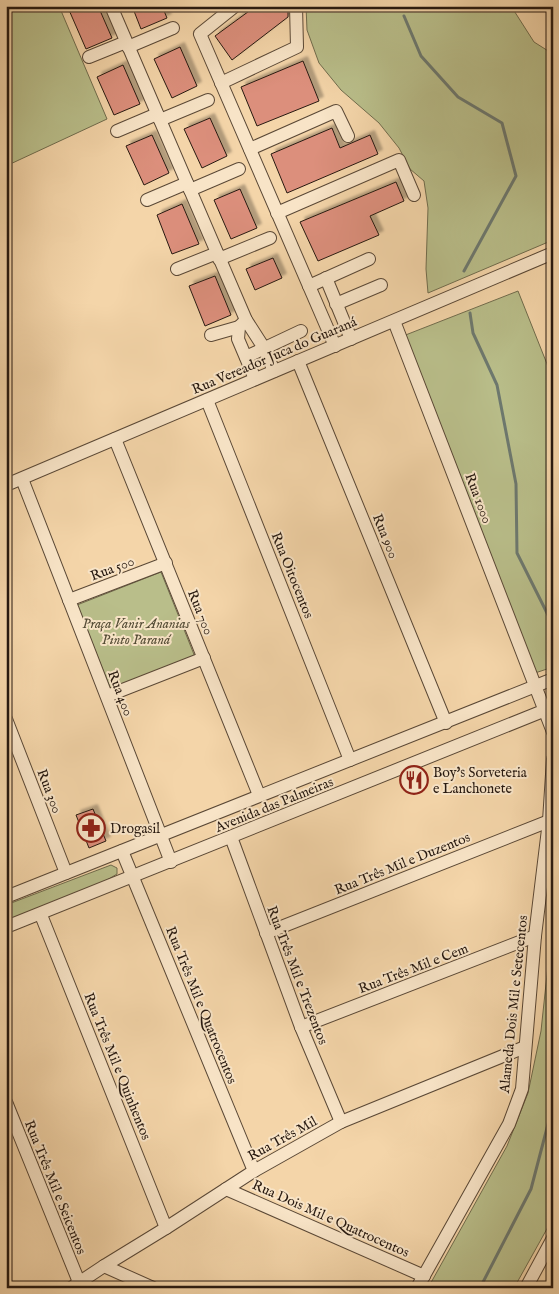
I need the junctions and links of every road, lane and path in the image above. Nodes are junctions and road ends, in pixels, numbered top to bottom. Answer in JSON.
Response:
{"nodes":[{"id":1,"x":111,"y":6,"type":"edge"},
{"id":2,"x":235,"y":6,"type":"edge"},
{"id":3,"x":296,"y":6,"type":"edge"},
{"id":4,"x":173,"y":28,"type":"dead end"},
{"id":5,"x":127,"y":44,"type":"junction"},
{"id":6,"x":89,"y":57,"type":"dead end"},
{"id":7,"x":221,"y":83,"type":"junction"},
{"id":8,"x":208,"y":100,"type":"dead end"},
{"id":9,"x":158,"y":117,"type":"junction"},
{"id":10,"x":117,"y":131,"type":"dead end"},
{"id":11,"x":348,"y":136,"type":"dead end"},
{"id":12,"x":250,"y":149,"type":"junction"},
{"id":13,"x":239,"y":169,"type":"dead end"},
{"id":14,"x":188,"y":187,"type":"junction"},
{"id":15,"x":414,"y":195,"type":"dead end"},
{"id":16,"x":147,"y":200,"type":"dead end"},
{"id":17,"x":277,"y":213,"type":"junction"},
{"id":18,"x":270,"y":238,"type":"dead end"},
{"id":19,"x":553,"y":253,"type":"edge"},
{"id":20,"x":218,"y":256,"type":"junction"},
{"id":21,"x":369,"y":259,"type":"dead end"},
{"id":22,"x":177,"y":269,"type":"dead end"},
{"id":23,"x":326,"y":278,"type":"junction"},
{"id":24,"x":381,"y":285,"type":"dead end"},
{"id":25,"x":309,"y":286,"type":"junction"},
{"id":26,"x":336,"y":304,"type":"junction"},
{"id":27,"x":394,"y":321,"type":"junction"},
{"id":28,"x":242,"y":324,"type":"junction"},
{"id":29,"x":301,"y":331,"type":"dead end"},
{"id":30,"x":211,"y":335,"type":"dead end"},
{"id":31,"x":351,"y":339,"type":"junction"},
{"id":32,"x":335,"y":346,"type":"junction"},
{"id":33,"x":264,"y":348,"type":"junction"},
{"id":34,"x":246,"y":356,"type":"junction"},
{"id":35,"x":298,"y":361,"type":"junction"},
{"id":36,"x":274,"y":371,"type":"junction"},
{"id":37,"x":256,"y":379,"type":"junction"},
{"id":38,"x":207,"y":400,"type":"junction"},
{"id":39,"x":116,"y":439,"type":"junction"},
{"id":40,"x":22,"y":478,"type":"junction"},
{"id":41,"x":6,"y":485,"type":"edge"},
{"id":42,"x":166,"y":563,"type":"junction"},
{"id":43,"x":69,"y":600,"type":"junction"},
{"id":44,"x":204,"y":658,"type":"junction"},
{"id":45,"x":553,"y":679,"type":"edge"},
{"id":46,"x":536,"y":686,"type":"junction"},
{"id":47,"x":107,"y":696,"type":"junction"},
{"id":48,"x":549,"y":709,"type":"edge"},
{"id":49,"x":6,"y":720,"type":"edge"},
{"id":50,"x":446,"y":723,"type":"junction"},
{"id":51,"x":553,"y":732,"type":"edge"},
{"id":52,"x":553,"y":758,"type":"edge"},
{"id":53,"x":350,"y":760,"type":"junction"},
{"id":54,"x":259,"y":795,"type":"junction"},
{"id":55,"x":549,"y":821,"type":"junction"},
{"id":56,"x":161,"y":835,"type":"junction"},
{"id":57,"x":231,"y":837,"type":"junction"},
{"id":58,"x":122,"y":851,"type":"junction"},
{"id":59,"x":171,"y":862,"type":"junction"},
{"id":60,"x":66,"y":873,"type":"junction"},
{"id":61,"x":132,"y":876,"type":"junction"},
{"id":62,"x":6,"y":897,"type":"edge"},
{"id":63,"x":41,"y":914,"type":"junction"},
{"id":64,"x":6,"y":928,"type":"edge"},
{"id":65,"x":266,"y":933,"type":"junction"},
{"id":66,"x":535,"y":936,"type":"junction"},
{"id":67,"x":301,"y":1027,"type":"junction"},
{"id":68,"x":525,"y":1047,"type":"junction"},
{"id":69,"x":6,"y":1102,"type":"edge"},
{"id":70,"x":341,"y":1122,"type":"junction"},
{"id":71,"x":254,"y":1170,"type":"junction"},
{"id":72,"x":226,"y":1189,"type":"junction"},
{"id":73,"x":166,"y":1228,"type":"junction"},
{"id":74,"x":553,"y":1238,"type":"edge"},
{"id":75,"x":104,"y":1266,"type":"junction"},
{"id":76,"x":424,"y":1276,"type":"junction"},
{"id":77,"x":75,"y":1285,"type":"edge"},
{"id":78,"x":153,"y":1288,"type":"edge"},
{"id":79,"x":417,"y":1288,"type":"edge"},
{"id":80,"x":526,"y":1288,"type":"edge"}],
"edges":[{"from":1,"to":5,"type":"street"},
{"from":2,"to":7,"type":"street"},
{"from":3,"to":7,"type":"street"},
{"from":4,"to":5,"type":"street"},
{"from":5,"to":6,"type":"street"},
{"from":5,"to":9,"type":"street"},
{"from":7,"to":12,"type":"street"},
{"from":8,"to":9,"type":"street"},
{"from":9,"to":10,"type":"street"},
{"from":9,"to":14,"type":"street"},
{"from":11,"to":12,"type":"street"},
{"from":12,"to":17,"type":"street"},
{"from":13,"to":14,"type":"street"},
{"from":14,"to":16,"type":"street"},
{"from":14,"to":20,"type":"street"},
{"from":15,"to":17,"type":"street"},
{"from":17,"to":25,"type":"street"},
{"from":18,"to":20,"type":"street"},
{"from":19,"to":27,"type":"street","name":"Rua Vereador Juca do Guaraná"},
{"from":20,"to":22,"type":"street"},
{"from":20,"to":28,"type":"street"},
{"from":21,"to":23,"type":"street"},
{"from":23,"to":25,"type":"street"},
{"from":23,"to":26,"type":"street"},
{"from":24,"to":26,"type":"street"},
{"from":25,"to":32,"type":"street"},
{"from":26,"to":31,"type":"street"},
{"from":27,"to":31,"type":"street","name":"Rua Vereador Juca do Guaraná"},
{"from":27,"to":46,"type":"street","name":"Rua 1000"},
{"from":28,"to":30,"type":"street"},
{"from":28,"to":33,"type":"street"},
{"from":28,"to":34,"type":"street"},
{"from":29,"to":33,"type":"street"},
{"from":31,"to":32,"type":"street","name":"Rua Vereador Juca do Guaraná"},
{"from":32,"to":35,"type":"street","name":"Rua Vereador Juca do Guaraná"},
{"from":33,"to":34,"type":"street"},
{"from":33,"to":36,"type":"street"},
{"from":34,"to":37,"type":"street"},
{"from":35,"to":36,"type":"street","name":"Rua Vereador Juca do Guaraná"},
{"from":35,"to":50,"type":"street","name":"Rua 900"},
{"from":36,"to":37,"type":"street","name":"Rua Vereador Juca do Guaraná"},
{"from":37,"to":38,"type":"street","name":"Rua Vereador Juca do Guaraná"},
{"from":38,"to":39,"type":"street","name":"Rua Vereador Juca do Guaraná"},
{"from":38,"to":53,"type":"street","name":"Rua Oitocentos"},
{"from":39,"to":40,"type":"street","name":"Rua Vereador Juca do Guaraná"},
{"from":39,"to":42,"type":"street","name":"Rua 700"},
{"from":40,"to":41,"type":"street","name":"Rua Vereador Juca do Guaraná"},
{"from":40,"to":43,"type":"street","name":"Rua 400"},
{"from":42,"to":43,"type":"street","name":"Rua 500"},
{"from":42,"to":44,"type":"street","name":"Rua 700"},
{"from":43,"to":47,"type":"street","name":"Rua 400"},
{"from":44,"to":47,"type":"street"},
{"from":44,"to":54,"type":"street","name":"Rua 700"},
{"from":45,"to":46,"type":"street","name":"Avenida das Palmeiras"},
{"from":46,"to":48,"type":"street","name":"Rua 1000"},
{"from":46,"to":50,"type":"street","name":"Avenida das Palmeiras"},
{"from":47,"to":56,"type":"street","name":"Rua 400"},
{"from":48,"to":51,"type":"street"},
{"from":48,"to":57,"type":"street","name":"Avenida das Palmeiras"},
{"from":49,"to":60,"type":"street","name":"Rua 300"},
{"from":50,"to":53,"type":"street","name":"Avenida das Palmeiras"},
{"from":52,"to":55,"type":"street","name":"Alameda Dois Mil e Setecentos"},
{"from":53,"to":54,"type":"street","name":"Avenida das Palmeiras"},
{"from":54,"to":56,"type":"street","name":"Avenida das Palmeiras"},
{"from":55,"to":65,"type":"street","name":"Rua Três Mil e Duzentos"},
{"from":55,"to":66,"type":"street","name":"Alameda Dois Mil e Setecentos"},
{"from":56,"to":58,"type":"street","name":"Avenida das Palmeiras"},
{"from":56,"to":59,"type":"street","name":"Rua 400"},
{"from":57,"to":59,"type":"street","name":"Avenida das Palmeiras"},
{"from":57,"to":65,"type":"street","name":"Rua Três Mil e Trezentos"},
{"from":58,"to":60,"type":"street","name":"Avenida das Palmeiras"},
{"from":58,"to":61,"type":"street","name":"Rua Três Mil e Quatrocentos"},
{"from":59,"to":61,"type":"street","name":"Avenida das Palmeiras"},
{"from":60,"to":62,"type":"street","name":"Avenida das Palmeiras"},
{"from":61,"to":63,"type":"street","name":"Avenida das Palmeiras"},
{"from":61,"to":71,"type":"street","name":"Rua Três Mil e Quatrocentos"},
{"from":63,"to":64,"type":"street","name":"Avenida das Palmeiras"},
{"from":63,"to":73,"type":"street","name":"Rua Três Mil e Quinhentos"},
{"from":65,"to":67,"type":"street","name":"Rua Três Mil e Trezentos"},
{"from":66,"to":67,"type":"street","name":"Rua Três Mil e Cem"},
{"from":66,"to":68,"type":"street","name":"Alameda Dois Mil e Setecentos"},
{"from":67,"to":70,"type":"street","name":"Rua Três Mil e Trezentos"},
{"from":68,"to":70,"type":"street","name":"Rua Três Mil"},
{"from":68,"to":76,"type":"street","name":"Alameda Dois Mil e Setecentos"},
{"from":69,"to":77,"type":"street","name":"Rua Três Mil e Seicentos"},
{"from":70,"to":71,"type":"street","name":"Rua Três Mil"},
{"from":71,"to":72,"type":"street","name":"Rua Três Mil"},
{"from":72,"to":73,"type":"street","name":"Rua Três Mil"},
{"from":72,"to":76,"type":"street","name":"Rua Dois Mil e Quatrocentos"},
{"from":73,"to":75,"type":"street","name":"Rua Três Mil"},
{"from":74,"to":80,"type":"street"},
{"from":75,"to":77,"type":"street","name":"Rua Três Mil"},
{"from":75,"to":78,"type":"street"},
{"from":76,"to":79,"type":"street","name":"Alameda Dois Mil e Setecentos"}]}
